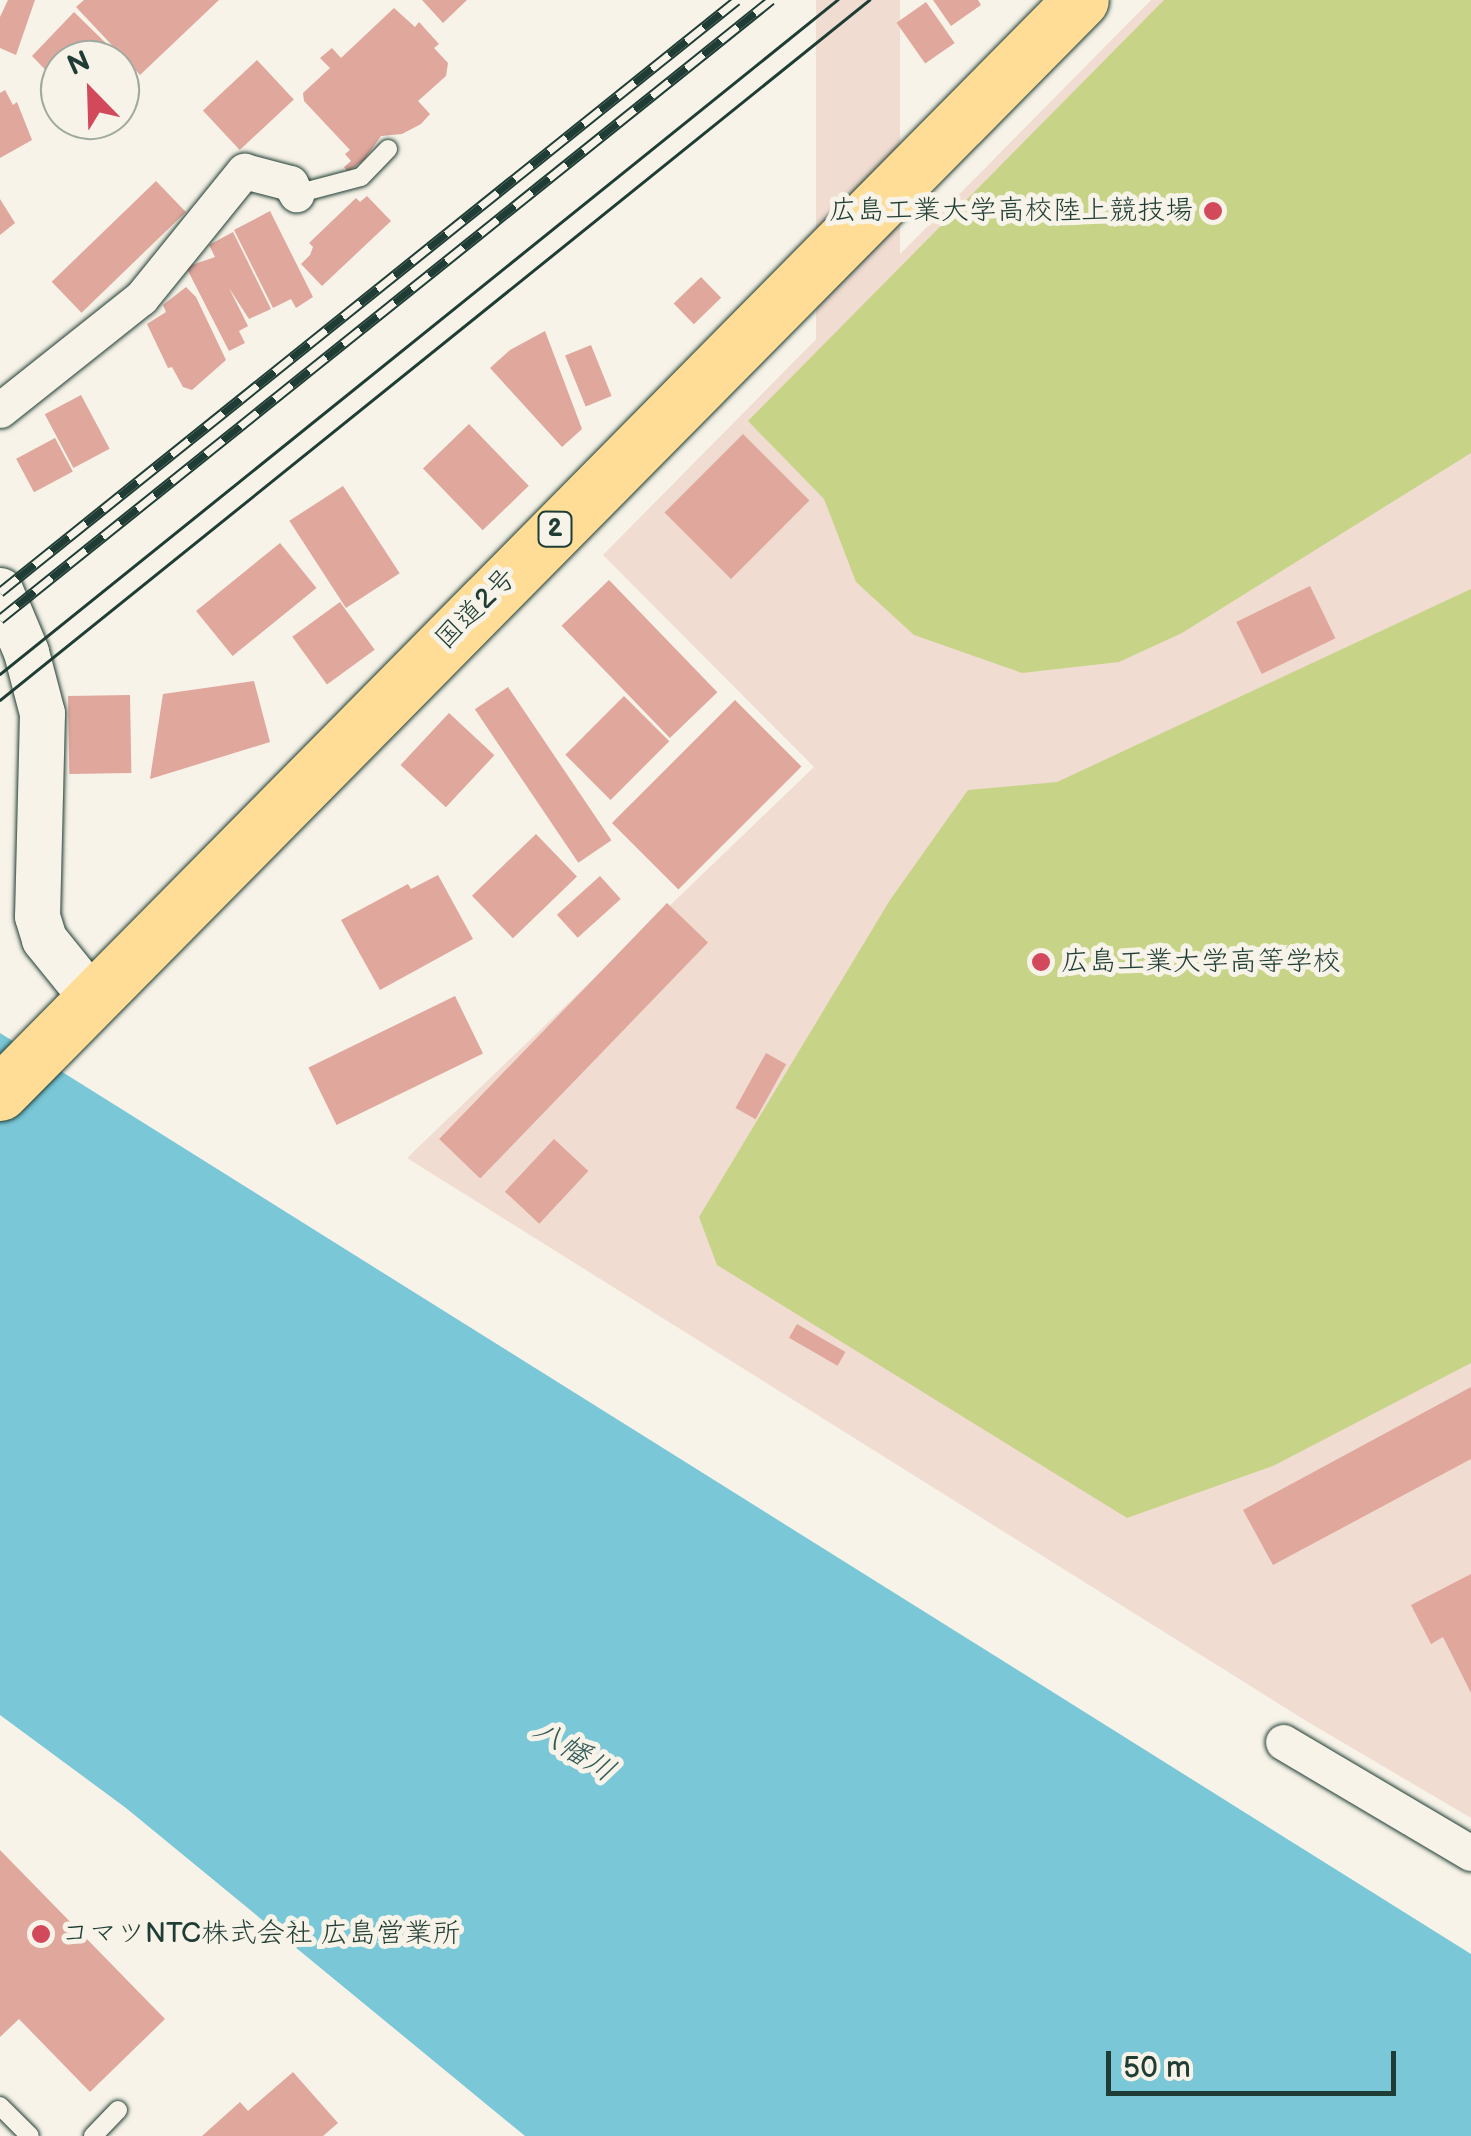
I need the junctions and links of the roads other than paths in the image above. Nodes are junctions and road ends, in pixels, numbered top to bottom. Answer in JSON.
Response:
{"nodes":[{"id":1,"x":1081,"y":0,"type":"edge"},
{"id":2,"x":388,"y":149,"type":"dead end"},
{"id":3,"x":296,"y":194,"type":"joint"},
{"id":4,"x":0,"y":410,"type":"edge"},
{"id":5,"x":0,"y":590,"type":"edge"},
{"id":6,"x":90,"y":997,"type":"junction"},
{"id":7,"x":16,"y":1077,"type":"edge"},
{"id":8,"x":1283,"y":1742,"type":"dead end"},
{"id":9,"x":1471,"y":1853,"type":"edge"},
{"id":10,"x":0,"y":2106,"type":"edge"},
{"id":11,"x":118,"y":2110,"type":"dead end"},
{"id":12,"x":30,"y":2136,"type":"edge"},
{"id":13,"x":92,"y":2136,"type":"edge"}],
"edges":[{"from":1,"to":6,"type":"highway","name":"国道2号","number":"2"},
{"from":2,"to":3,"type":"lane"},
{"from":3,"to":4,"type":"street"},
{"from":5,"to":6,"type":"street"},
{"from":6,"to":7,"type":"highway","name":"国道2号","number":"2"},
{"from":8,"to":9,"type":"street"},
{"from":10,"to":12,"type":"lane"},
{"from":11,"to":13,"type":"lane"}]}
